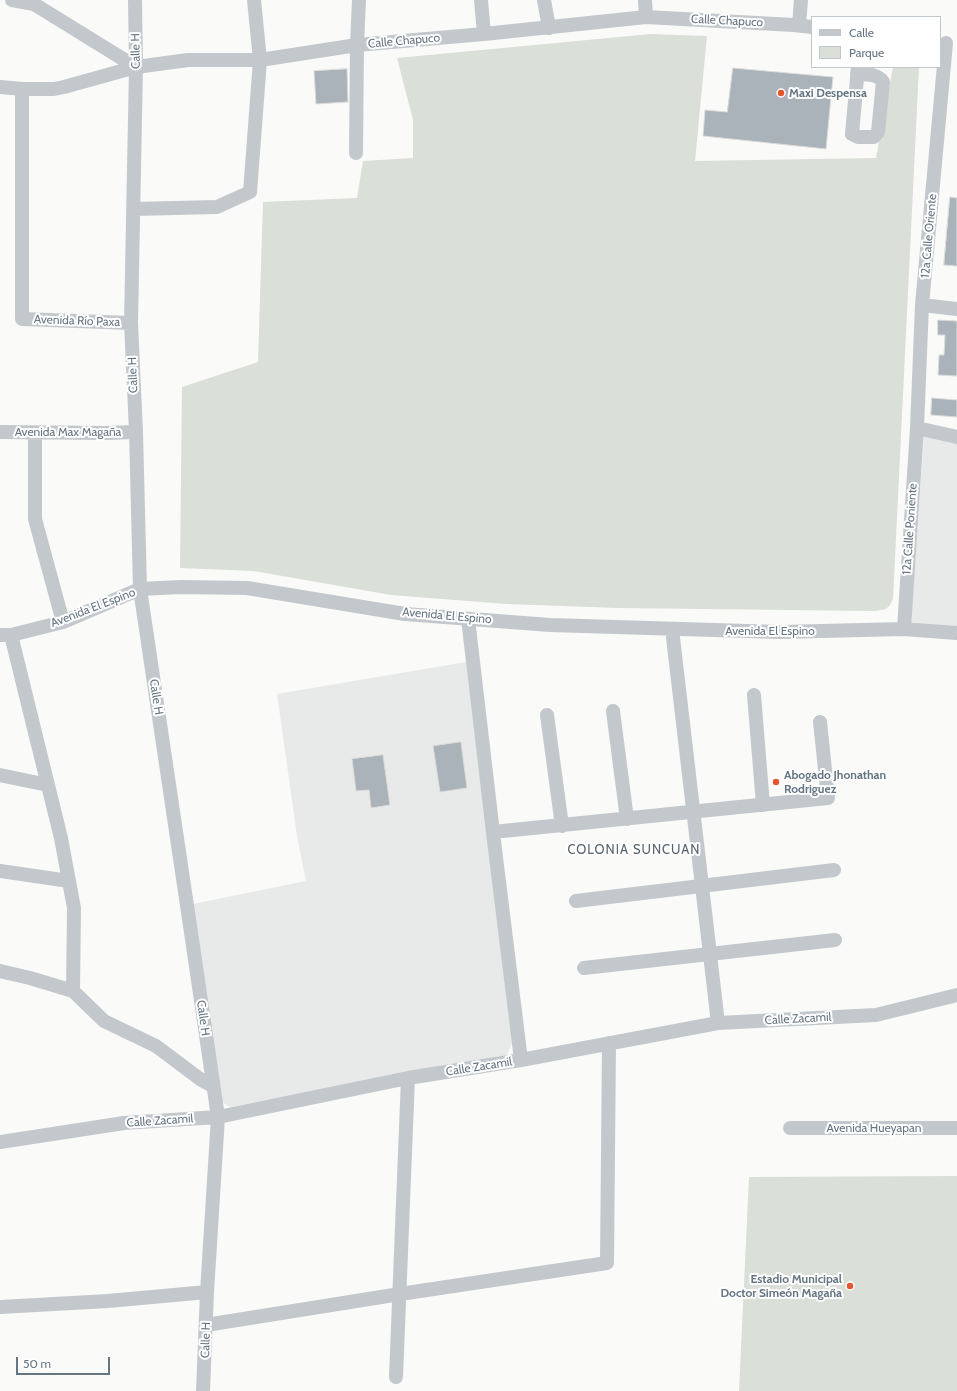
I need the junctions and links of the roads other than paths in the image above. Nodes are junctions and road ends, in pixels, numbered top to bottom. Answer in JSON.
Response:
{"nodes":[{"id":1,"x":12,"y":0,"type":"edge"},
{"id":2,"x":135,"y":0,"type":"edge"},
{"id":3,"x":254,"y":0,"type":"edge"},
{"id":4,"x":359,"y":0,"type":"edge"},
{"id":5,"x":480,"y":0,"type":"edge"},
{"id":6,"x":544,"y":0,"type":"edge"},
{"id":7,"x":645,"y":0,"type":"edge"},
{"id":8,"x":801,"y":0,"type":"edge"},
{"id":9,"x":646,"y":17,"type":"junction"},
{"id":10,"x":806,"y":26,"type":"edge"},
{"id":11,"x":549,"y":28,"type":"junction"},
{"id":12,"x":484,"y":34,"type":"junction"},
{"id":13,"x":948,"y":43,"type":"edge"},
{"id":14,"x":357,"y":45,"type":"junction"},
{"id":15,"x":260,"y":60,"type":"junction"},
{"id":16,"x":136,"y":67,"type":"junction"},
{"id":17,"x":0,"y":87,"type":"edge"},
{"id":18,"x":22,"y":89,"type":"junction"},
{"id":19,"x":356,"y":153,"type":"dead end"},
{"id":20,"x":133,"y":209,"type":"junction"},
{"id":21,"x":922,"y":306,"type":"junction"},
{"id":22,"x":957,"y":309,"type":"edge"},
{"id":23,"x":131,"y":323,"type":"junction"},
{"id":24,"x":917,"y":428,"type":"junction"},
{"id":25,"x":0,"y":432,"type":"edge"},
{"id":26,"x":35,"y":432,"type":"junction"},
{"id":27,"x":136,"y":432,"type":"junction"},
{"id":28,"x":957,"y":437,"type":"edge"},
{"id":29,"x":140,"y":589,"type":"junction"},
{"id":30,"x":468,"y":618,"type":"junction"},
{"id":31,"x":63,"y":622,"type":"junction"},
{"id":32,"x":672,"y":629,"type":"junction"},
{"id":33,"x":904,"y":629,"type":"junction"},
{"id":34,"x":957,"y":633,"type":"edge"},
{"id":35,"x":6,"y":635,"type":"edge"},
{"id":36,"x":754,"y":695,"type":"dead end"},
{"id":37,"x":613,"y":712,"type":"dead end"},
{"id":38,"x":547,"y":715,"type":"dead end"},
{"id":39,"x":820,"y":722,"type":"dead end"},
{"id":40,"x":0,"y":775,"type":"edge"},
{"id":41,"x":48,"y":785,"type":"junction"},
{"id":42,"x":763,"y":805,"type":"junction"},
{"id":43,"x":694,"y":813,"type":"junction"},
{"id":44,"x":627,"y":820,"type":"junction"},
{"id":45,"x":562,"y":826,"type":"junction"},
{"id":46,"x":492,"y":832,"type":"junction"},
{"id":47,"x":834,"y":870,"type":"dead end"},
{"id":48,"x":0,"y":871,"type":"edge"},
{"id":49,"x":69,"y":881,"type":"junction"},
{"id":50,"x":702,"y":886,"type":"junction"},
{"id":51,"x":576,"y":901,"type":"dead end"},
{"id":52,"x":835,"y":940,"type":"dead end"},
{"id":53,"x":710,"y":954,"type":"junction"},
{"id":54,"x":584,"y":968,"type":"dead end"},
{"id":55,"x":0,"y":971,"type":"edge"},
{"id":56,"x":73,"y":990,"type":"junction"},
{"id":57,"x":957,"y":995,"type":"edge"},
{"id":58,"x":718,"y":1023,"type":"junction"},
{"id":59,"x":609,"y":1043,"type":"junction"},
{"id":60,"x":521,"y":1060,"type":"junction"},
{"id":61,"x":408,"y":1078,"type":"junction"},
{"id":62,"x":213,"y":1086,"type":"junction"},
{"id":63,"x":218,"y":1117,"type":"junction"},
{"id":64,"x":790,"y":1128,"type":"dead end"},
{"id":65,"x":957,"y":1128,"type":"edge"},
{"id":66,"x":0,"y":1142,"type":"edge"},
{"id":67,"x":207,"y":1292,"type":"junction"},
{"id":68,"x":400,"y":1294,"type":"junction"},
{"id":69,"x":0,"y":1306,"type":"edge"},
{"id":70,"x":206,"y":1325,"type":"junction"},
{"id":71,"x":396,"y":1377,"type":"dead end"},
{"id":72,"x":203,"y":1391,"type":"edge"}],
"edges":[{"from":1,"to":16,"type":"street"},
{"from":2,"to":16,"type":"street","name":"Calle H"},
{"from":3,"to":15,"type":"street"},
{"from":4,"to":14,"type":"street"},
{"from":5,"to":12,"type":"street"},
{"from":6,"to":11,"type":"street"},
{"from":7,"to":9,"type":"street"},
{"from":8,"to":10,"type":"street"},
{"from":9,"to":10,"type":"street","name":"Calle Chapuco"},
{"from":9,"to":11,"type":"street","name":"Calle Chapuco"},
{"from":11,"to":12,"type":"street","name":"Calle Chapuco"},
{"from":12,"to":14,"type":"street","name":"Calle Chapuco"},
{"from":13,"to":21,"type":"street","name":"12a Calle Oriente"},
{"from":14,"to":15,"type":"street","name":"Calle Chapuco"},
{"from":14,"to":19,"type":"street"},
{"from":15,"to":16,"type":"street","name":"Calle Chapuco"},
{"from":15,"to":20,"type":"street"},
{"from":16,"to":18,"type":"street","name":"Calle Chapuco"},
{"from":16,"to":20,"type":"street","name":"Calle H"},
{"from":17,"to":18,"type":"street","name":"Calle Chapuco"},
{"from":18,"to":23,"type":"street","name":"Avenida Río Paxa"},
{"from":20,"to":23,"type":"street","name":"Calle H"},
{"from":21,"to":22,"type":"street"},
{"from":21,"to":24,"type":"street","name":"12a Calle Oriente"},
{"from":23,"to":27,"type":"street","name":"Calle H"},
{"from":24,"to":28,"type":"street"},
{"from":24,"to":33,"type":"street","name":"12a Calle Poniente"},
{"from":25,"to":26,"type":"street","name":"Avenida Max Magaña"},
{"from":26,"to":27,"type":"street","name":"Avenida Max Magaña"},
{"from":26,"to":31,"type":"street"},
{"from":27,"to":29,"type":"street","name":"Calle H"},
{"from":29,"to":30,"type":"street","name":"Avenida El Espino"},
{"from":29,"to":31,"type":"street","name":"Avenida El Espino"},
{"from":29,"to":62,"type":"street","name":"Calle H"},
{"from":30,"to":32,"type":"street","name":"Avenida El Espino"},
{"from":30,"to":46,"type":"street"},
{"from":31,"to":35,"type":"street","name":"Avenida El Espino"},
{"from":32,"to":33,"type":"street","name":"Avenida El Espino"},
{"from":32,"to":43,"type":"street"},
{"from":33,"to":34,"type":"street","name":"Avenida El Espino"},
{"from":35,"to":41,"type":"street"},
{"from":36,"to":42,"type":"street"},
{"from":37,"to":44,"type":"street"},
{"from":38,"to":45,"type":"street"},
{"from":39,"to":42,"type":"street"},
{"from":40,"to":41,"type":"street"},
{"from":41,"to":49,"type":"street"},
{"from":42,"to":43,"type":"street"},
{"from":43,"to":44,"type":"street"},
{"from":43,"to":50,"type":"street"},
{"from":44,"to":45,"type":"street"},
{"from":45,"to":46,"type":"street"},
{"from":46,"to":60,"type":"street"},
{"from":47,"to":50,"type":"street"},
{"from":48,"to":49,"type":"street"},
{"from":49,"to":56,"type":"street"},
{"from":50,"to":51,"type":"street"},
{"from":50,"to":53,"type":"street"},
{"from":52,"to":53,"type":"street"},
{"from":53,"to":54,"type":"street"},
{"from":53,"to":58,"type":"street"},
{"from":55,"to":56,"type":"street"},
{"from":56,"to":62,"type":"street"},
{"from":57,"to":58,"type":"street","name":"Calle Zacamil"},
{"from":58,"to":59,"type":"street","name":"Calle Zacamil"},
{"from":59,"to":60,"type":"street","name":"Calle Zacamil"},
{"from":59,"to":68,"type":"street"},
{"from":60,"to":61,"type":"street","name":"Calle Zacamil"},
{"from":61,"to":63,"type":"street","name":"Calle Zacamil"},
{"from":61,"to":68,"type":"street"},
{"from":62,"to":63,"type":"street","name":"Calle H"},
{"from":63,"to":66,"type":"street","name":"Calle Zacamil"},
{"from":63,"to":67,"type":"street","name":"Calle H"},
{"from":64,"to":65,"type":"street","name":"Avenida Hueyapan"},
{"from":67,"to":69,"type":"street"},
{"from":67,"to":70,"type":"street","name":"Calle H"},
{"from":68,"to":70,"type":"street"},
{"from":68,"to":71,"type":"street"},
{"from":70,"to":72,"type":"street","name":"Calle H"}]}
